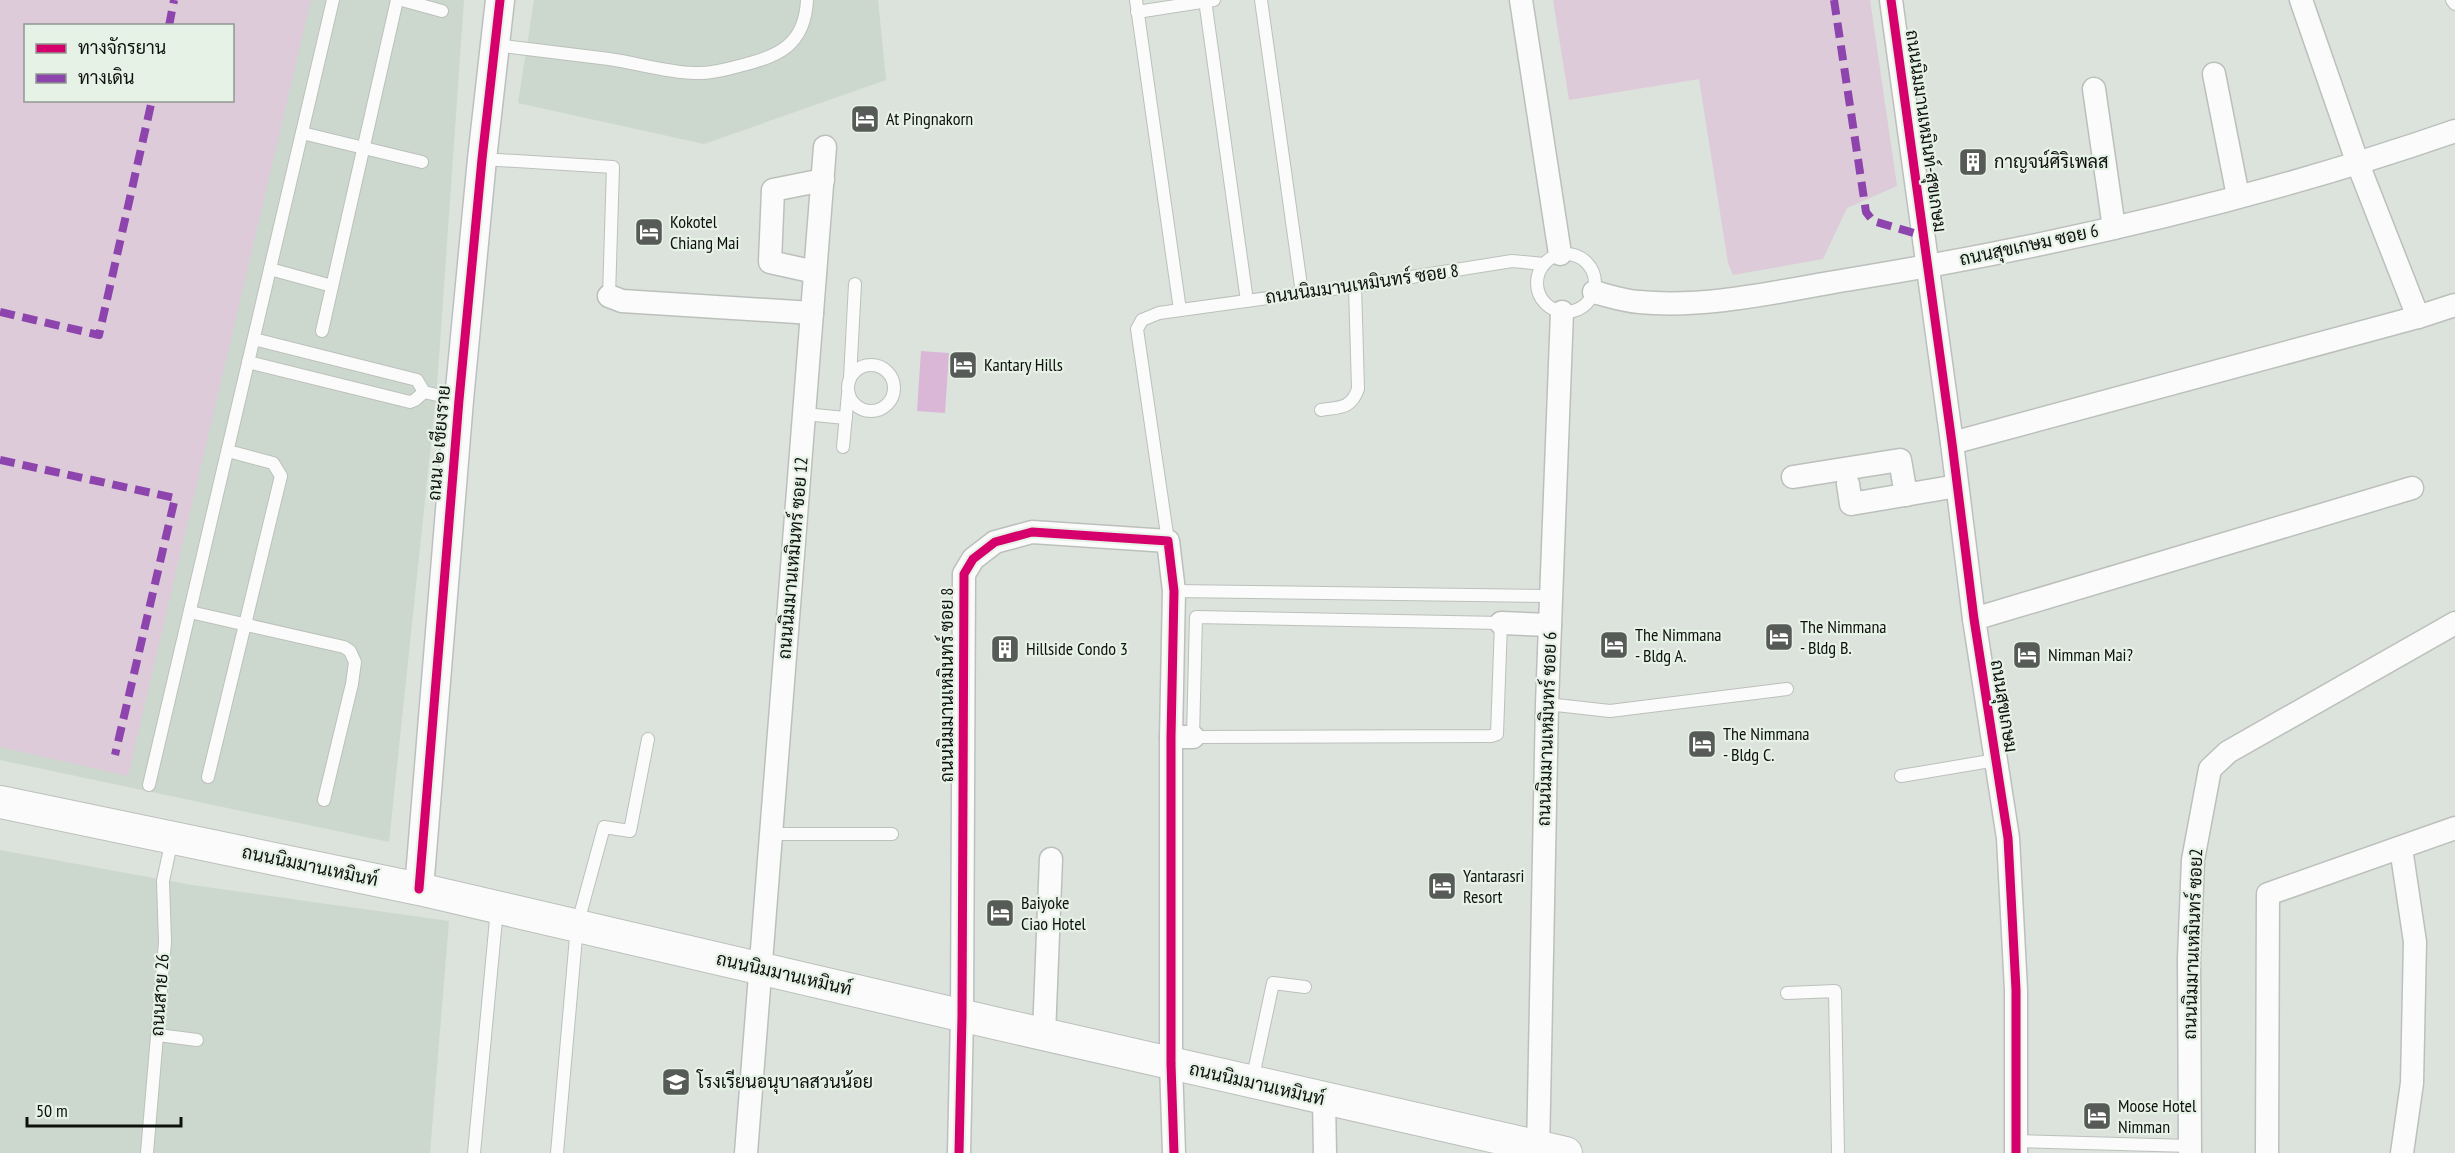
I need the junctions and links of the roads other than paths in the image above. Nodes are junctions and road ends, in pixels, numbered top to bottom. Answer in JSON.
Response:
{"nodes":[{"id":1,"x":333,"y":0,"type":"edge"},
{"id":2,"x":399,"y":0,"type":"edge"},
{"id":3,"x":500,"y":0,"type":"edge"},
{"id":4,"x":807,"y":0,"type":"edge"},
{"id":5,"x":1208,"y":0,"type":"edge"},
{"id":6,"x":1261,"y":0,"type":"edge"},
{"id":7,"x":1521,"y":0,"type":"edge"},
{"id":8,"x":1891,"y":0,"type":"edge"},
{"id":9,"x":2301,"y":0,"type":"edge"},
{"id":10,"x":2452,"y":0,"type":"edge"},
{"id":11,"x":2455,"y":4,"type":"edge"},
{"id":12,"x":1136,"y":6,"type":"edge"},
{"id":13,"x":442,"y":11,"type":"dead end"},
{"id":14,"x":495,"y":45,"type":"junction"},
{"id":15,"x":2214,"y":74,"type":"dead end"},
{"id":16,"x":2094,"y":89,"type":"dead end"},
{"id":17,"x":2455,"y":131,"type":"edge"},
{"id":18,"x":302,"y":133,"type":"junction"},
{"id":19,"x":825,"y":147,"type":"dead end"},
{"id":20,"x":362,"y":148,"type":"junction"},
{"id":21,"x":482,"y":159,"type":"junction"},
{"id":22,"x":422,"y":162,"type":"dead end"},
{"id":23,"x":2358,"y":164,"type":"junction"},
{"id":24,"x":823,"y":180,"type":"junction"},
{"id":25,"x":2238,"y":195,"type":"junction"},
{"id":26,"x":2114,"y":228,"type":"junction"},
{"id":27,"x":1552,"y":259,"type":"junction"},
{"id":28,"x":1928,"y":266,"type":"junction"},
{"id":29,"x":270,"y":269,"type":"junction"},
{"id":30,"x":815,"y":272,"type":"junction"},
{"id":31,"x":855,"y":284,"type":"dead end"},
{"id":32,"x":332,"y":285,"type":"junction"},
{"id":33,"x":1355,"y":286,"type":"junction"},
{"id":34,"x":1594,"y":292,"type":"junction"},
{"id":35,"x":1302,"y":293,"type":"junction"},
{"id":36,"x":609,"y":296,"type":"joint"},
{"id":37,"x":1247,"y":301,"type":"junction"},
{"id":38,"x":2455,"y":304,"type":"edge"},
{"id":39,"x":1180,"y":310,"type":"junction"},
{"id":40,"x":1562,"y":312,"type":"junction"},
{"id":41,"x":812,"y":313,"type":"junction"},
{"id":42,"x":2418,"y":317,"type":"junction"},
{"id":43,"x":322,"y":331,"type":"dead end"},
{"id":44,"x":254,"y":339,"type":"junction"},
{"id":45,"x":248,"y":362,"type":"junction"},
{"id":46,"x":350,"y":364,"type":"junction"},
{"id":47,"x":850,"y":378,"type":"junction"},
{"id":48,"x":345,"y":386,"type":"junction"},
{"id":49,"x":424,"y":392,"type":"junction"},
{"id":50,"x":848,"y":393,"type":"junction"},
{"id":51,"x":459,"y":400,"type":"junction"},
{"id":52,"x":1321,"y":410,"type":"dead end"},
{"id":53,"x":804,"y":414,"type":"junction"},
{"id":54,"x":846,"y":418,"type":"junction"},
{"id":55,"x":1952,"y":443,"type":"junction"},
{"id":56,"x":843,"y":447,"type":"dead end"},
{"id":57,"x":228,"y":451,"type":"junction"},
{"id":58,"x":1793,"y":477,"type":"dead end"},
{"id":59,"x":1848,"y":484,"type":"dead end"},
{"id":60,"x":1957,"y":486,"type":"junction"},
{"id":61,"x":2412,"y":488,"type":"dead end"},
{"id":62,"x":1906,"y":495,"type":"junction"},
{"id":63,"x":1168,"y":541,"type":"junction"},
{"id":64,"x":1174,"y":591,"type":"junction"},
{"id":65,"x":1551,"y":596,"type":"junction"},
{"id":66,"x":190,"y":612,"type":"junction"},
{"id":67,"x":1974,"y":619,"type":"junction"},
{"id":68,"x":2455,"y":623,"type":"edge"},
{"id":69,"x":1501,"y":624,"type":"junction"},
{"id":70,"x":247,"y":625,"type":"junction"},
{"id":71,"x":1550,"y":625,"type":"junction"},
{"id":72,"x":1787,"y":689,"type":"dead end"},
{"id":73,"x":1547,"y":704,"type":"junction"},
{"id":74,"x":1182,"y":737,"type":"junction"},
{"id":75,"x":648,"y":739,"type":"dead end"},
{"id":76,"x":1996,"y":760,"type":"junction"},
{"id":77,"x":1901,"y":776,"type":"dead end"},
{"id":78,"x":208,"y":777,"type":"dead end"},
{"id":79,"x":149,"y":785,"type":"dead end"},
{"id":80,"x":324,"y":800,"type":"dead end"},
{"id":81,"x":0,"y":802,"type":"edge"},
{"id":82,"x":2455,"y":828,"type":"edge"},
{"id":83,"x":771,"y":834,"type":"junction"},
{"id":84,"x":891,"y":834,"type":"dead end"},
{"id":85,"x":173,"y":838,"type":"junction"},
{"id":86,"x":2401,"y":848,"type":"junction"},
{"id":87,"x":1051,"y":859,"type":"dead end"},
{"id":88,"x":419,"y":889,"type":"junction"},
{"id":89,"x":497,"y":908,"type":"junction"},
{"id":90,"x":577,"y":926,"type":"junction"},
{"id":91,"x":760,"y":969,"type":"junction"},
{"id":92,"x":1305,"y":987,"type":"dead end"},
{"id":93,"x":1787,"y":993,"type":"dead end"},
{"id":94,"x":962,"y":1016,"type":"junction"},
{"id":95,"x":1044,"y":1034,"type":"junction"},
{"id":96,"x":158,"y":1035,"type":"junction"},
{"id":97,"x":197,"y":1040,"type":"dead end"},
{"id":98,"x":1171,"y":1064,"type":"junction"},
{"id":99,"x":1251,"y":1082,"type":"junction"},
{"id":100,"x":1324,"y":1099,"type":"junction"},
{"id":101,"x":2016,"y":1147,"type":"edge"},
{"id":102,"x":2190,"y":1149,"type":"edge"},
{"id":103,"x":1547,"y":1151,"type":"edge"},
{"id":104,"x":147,"y":1153,"type":"edge"},
{"id":105,"x":474,"y":1153,"type":"edge"},
{"id":106,"x":557,"y":1153,"type":"edge"},
{"id":107,"x":746,"y":1153,"type":"edge"},
{"id":108,"x":958,"y":1153,"type":"edge"},
{"id":109,"x":1174,"y":1153,"type":"edge"},
{"id":110,"x":1325,"y":1153,"type":"edge"},
{"id":111,"x":1838,"y":1153,"type":"edge"},
{"id":112,"x":2267,"y":1153,"type":"edge"},
{"id":113,"x":2402,"y":1153,"type":"edge"}],
"edges":[{"from":1,"to":18,"type":"lane"},
{"from":2,"to":13,"type":"lane"},
{"from":2,"to":20,"type":"lane"},
{"from":3,"to":14,"type":"street","name":"ถนน ๒ เชียงราย"},
{"from":4,"to":14,"type":"lane"},
{"from":5,"to":12,"type":"lane"},
{"from":5,"to":37,"type":"lane"},
{"from":6,"to":35,"type":"lane"},
{"from":7,"to":27,"type":"street"},
{"from":8,"to":28,"type":"street","name":"ถนนนิมมานเหมินท์-สุขเกษม"},
{"from":9,"to":23,"type":"street"},
{"from":10,"to":11,"type":"lane"},
{"from":12,"to":39,"type":"lane"},
{"from":14,"to":21,"type":"street","name":"ถนน ๒ เชียงราย"},
{"from":15,"to":25,"type":"street"},
{"from":16,"to":26,"type":"street"},
{"from":17,"to":23,"type":"street","name":"ถนนสุขเกษม ซอย 6"},
{"from":18,"to":20,"type":"lane"},
{"from":18,"to":29,"type":"lane"},
{"from":19,"to":24,"type":"street","name":"ถนนนิมมานเหมินทร์ ซอย 12"},
{"from":20,"to":22,"type":"lane"},
{"from":20,"to":32,"type":"lane"},
{"from":21,"to":36,"type":"lane"},
{"from":21,"to":51,"type":"street","name":"ถนน ๒ เชียงราย"},
{"from":23,"to":25,"type":"street","name":"ถนนสุขเกษม ซอย 6"},
{"from":23,"to":42,"type":"street"},
{"from":24,"to":30,"type":"street","name":"ถนนนิมมานเหมินทร์ ซอย 12"},
{"from":24,"to":30,"type":"street"},
{"from":25,"to":26,"type":"street","name":"ถนนสุขเกษม ซอย 6"},
{"from":26,"to":28,"type":"street","name":"ถนนสุขเกษม ซอย 6"},
{"from":27,"to":33,"type":"lane","name":"ถนนนิมมานเหมินทร์ ซอย 8"},
{"from":27,"to":34,"type":"lane"},
{"from":27,"to":40,"type":"lane"},
{"from":28,"to":34,"type":"street","name":"ถนนสุขเกษม ซอย 6"},
{"from":28,"to":55,"type":"street","name":"ถนนสุขเกษม"},
{"from":29,"to":32,"type":"lane"},
{"from":29,"to":44,"type":"lane"},
{"from":30,"to":41,"type":"street","name":"ถนนนิมมานเหมินทร์ ซอย 12"},
{"from":31,"to":47,"type":"lane"},
{"from":32,"to":43,"type":"lane"},
{"from":33,"to":35,"type":"lane","name":"ถนนนิมมานเหมินทร์ ซอย 8"},
{"from":33,"to":52,"type":"lane"},
{"from":34,"to":40,"type":"lane"},
{"from":35,"to":37,"type":"lane","name":"ถนนนิมมานเหมินทร์ ซอย 8"},
{"from":36,"to":41,"type":"street"},
{"from":37,"to":39,"type":"lane","name":"ถนนนิมมานเหมินทร์ ซอย 8"},
{"from":38,"to":42,"type":"street"},
{"from":39,"to":63,"type":"lane","name":"ถนนนิมมานเหมินทร์ ซอย 8"},
{"from":40,"to":65,"type":"street","name":"ถนนนิมมานเหมินทร์ ซอย 6"},
{"from":41,"to":53,"type":"street","name":"ถนนนิมมานเหมินทร์ ซอย 12"},
{"from":42,"to":55,"type":"street"},
{"from":44,"to":45,"type":"lane"},
{"from":44,"to":46,"type":"lane"},
{"from":45,"to":48,"type":"lane"},
{"from":45,"to":57,"type":"lane"},
{"from":46,"to":48,"type":"lane"},
{"from":46,"to":49,"type":"lane"},
{"from":47,"to":50,"type":"lane"},
{"from":47,"to":50,"type":"lane"},
{"from":48,"to":49,"type":"lane"},
{"from":49,"to":51,"type":"lane"},
{"from":50,"to":54,"type":"lane"},
{"from":51,"to":88,"type":"street","name":"ถนน ๒ เชียงราย"},
{"from":53,"to":54,"type":"lane"},
{"from":53,"to":83,"type":"street","name":"ถนนนิมมานเหมินทร์ ซอย 12"},
{"from":54,"to":56,"type":"lane"},
{"from":55,"to":60,"type":"street","name":"ถนนสุขเกษม"},
{"from":57,"to":66,"type":"lane"},
{"from":57,"to":70,"type":"lane"},
{"from":58,"to":62,"type":"street"},
{"from":59,"to":62,"type":"street"},
{"from":60,"to":62,"type":"street"},
{"from":60,"to":67,"type":"street","name":"ถนนสุขเกษม"},
{"from":61,"to":67,"type":"street"},
{"from":63,"to":64,"type":"street"},
{"from":63,"to":94,"type":"street","name":"ถนนนิมมานเหมินทร์ ซอย 8"},
{"from":64,"to":65,"type":"lane"},
{"from":64,"to":74,"type":"street"},
{"from":65,"to":71,"type":"street","name":"ถนนนิมมานเหมินทร์ ซอย 6"},
{"from":66,"to":70,"type":"lane"},
{"from":66,"to":79,"type":"lane"},
{"from":67,"to":76,"type":"street","name":"ถนนสุขเกษม"},
{"from":68,"to":102,"type":"street","name":"ถนนนิมมานเหมินทร์ ซอย2"},
{"from":69,"to":71,"type":"street"},
{"from":69,"to":74,"type":"lane"},
{"from":69,"to":74,"type":"lane"},
{"from":70,"to":78,"type":"lane"},
{"from":70,"to":80,"type":"lane"},
{"from":71,"to":73,"type":"street","name":"ถนนนิมมานเหมินทร์ ซอย 6"},
{"from":72,"to":73,"type":"lane"},
{"from":73,"to":103,"type":"street","name":"ถนนนิมมานเหมินทร์ ซอย 6"},
{"from":74,"to":98,"type":"street"},
{"from":75,"to":90,"type":"lane"},
{"from":76,"to":77,"type":"lane"},
{"from":76,"to":101,"type":"street","name":"ถนนสุขเกษม"},
{"from":81,"to":85,"type":"main road","name":"ถนนนิมมานเหมินท์"},
{"from":82,"to":86,"type":"street"},
{"from":83,"to":84,"type":"lane"},
{"from":83,"to":91,"type":"street","name":"ถนนนิมมานเหมินทร์ ซอย 12"},
{"from":85,"to":88,"type":"main road","name":"ถนนนิมมานเหมินท์"},
{"from":85,"to":96,"type":"lane","name":"ถนนสาย 26"},
{"from":86,"to":112,"type":"street"},
{"from":86,"to":113,"type":"street"},
{"from":87,"to":95,"type":"street"},
{"from":88,"to":89,"type":"main road","name":"ถนนนิมมานเหมินท์"},
{"from":89,"to":90,"type":"main road","name":"ถนนนิมมานเหมินท์"},
{"from":89,"to":105,"type":"lane"},
{"from":90,"to":91,"type":"main road","name":"ถนนนิมมานเหมินท์"},
{"from":90,"to":106,"type":"lane"},
{"from":91,"to":94,"type":"main road","name":"ถนนนิมมานเหมินท์"},
{"from":91,"to":107,"type":"street","name":"ถนนนิมมานเหมินทร์ ซอย 12"},
{"from":92,"to":99,"type":"lane"},
{"from":93,"to":111,"type":"lane"},
{"from":94,"to":95,"type":"main road","name":"ถนนนิมมานเหมินท์"},
{"from":94,"to":108,"type":"street","name":"ถนนนิมมานเหมินทร์ ซอย 8"},
{"from":95,"to":98,"type":"main road","name":"ถนนนิมมานเหมินท์"},
{"from":96,"to":97,"type":"lane"},
{"from":96,"to":104,"type":"lane","name":"ถนนสาย 26"},
{"from":98,"to":99,"type":"main road","name":"ถนนนิมมานเหมินท์"},
{"from":98,"to":109,"type":"street"},
{"from":99,"to":100,"type":"main road","name":"ถนนนิมมานเหมินท์"},
{"from":100,"to":103,"type":"main road","name":"ถนนนิมมานเหมินท์"},
{"from":100,"to":110,"type":"street"},
{"from":101,"to":102,"type":"lane"}]}
